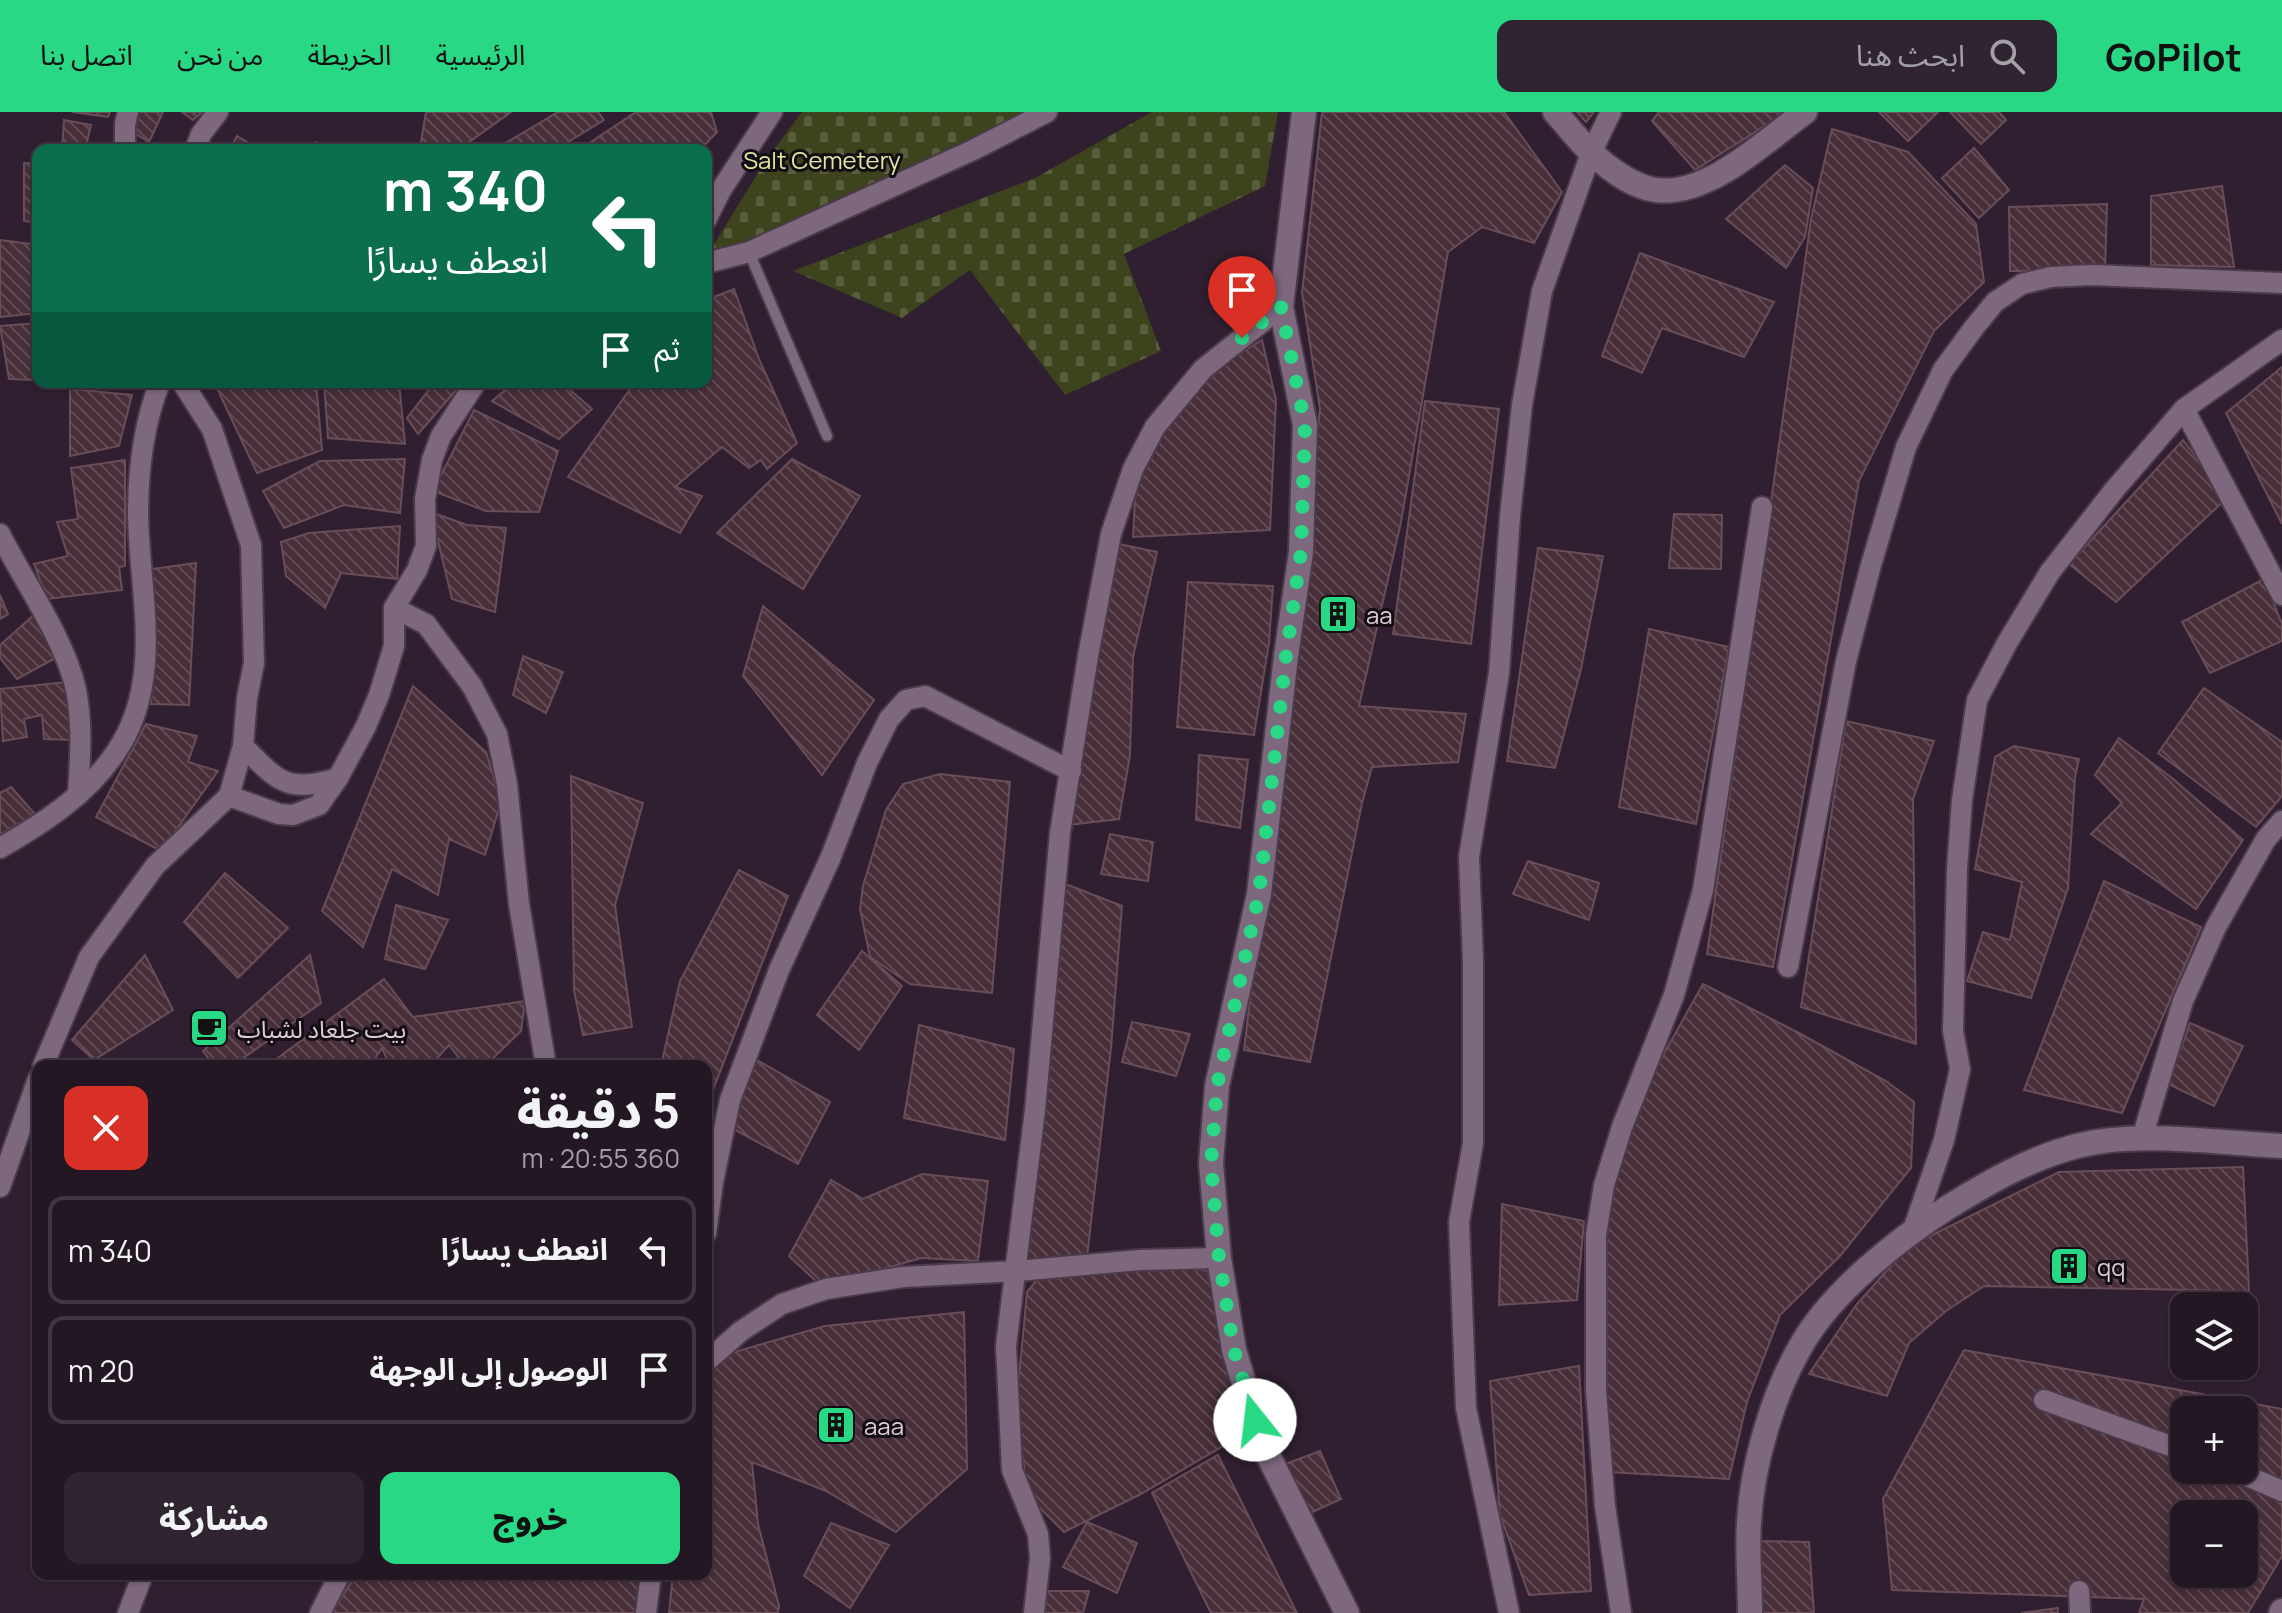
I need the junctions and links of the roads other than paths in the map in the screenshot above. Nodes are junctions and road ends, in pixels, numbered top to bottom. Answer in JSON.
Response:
{"nodes":[{"id":1,"x":128,"y":112,"type":"edge"},
{"id":2,"x":218,"y":112,"type":"edge"},
{"id":3,"x":772,"y":112,"type":"edge"},
{"id":4,"x":1047,"y":112,"type":"edge"},
{"id":5,"x":1304,"y":112,"type":"edge"},
{"id":6,"x":1555,"y":112,"type":"edge"},
{"id":7,"x":1611,"y":112,"type":"edge"},
{"id":8,"x":1805,"y":112,"type":"edge"},
{"id":9,"x":125,"y":144,"type":"edge"},
{"id":10,"x":197,"y":144,"type":"edge"},
{"id":11,"x":1591,"y":153,"type":"junction"},
{"id":12,"x":712,"y":208,"type":"edge"},
{"id":13,"x":749,"y":252,"type":"junction"},
{"id":14,"x":712,"y":261,"type":"edge"},
{"id":15,"x":2282,"y":283,"type":"edge"},
{"id":16,"x":1281,"y":307,"type":"junction"},
{"id":17,"x":2282,"y":340,"type":"edge"},
{"id":18,"x":158,"y":388,"type":"edge"},
{"id":19,"x":186,"y":388,"type":"edge"},
{"id":20,"x":472,"y":388,"type":"edge"},
{"id":21,"x":2184,"y":409,"type":"junction"},
{"id":22,"x":827,"y":436,"type":"dead end"},
{"id":23,"x":1762,"y":507,"type":"dead end"},
{"id":24,"x":0,"y":534,"type":"edge"},
{"id":25,"x":2282,"y":595,"type":"edge"},
{"id":26,"x":394,"y":608,"type":"junction"},
{"id":27,"x":243,"y":746,"type":"junction"},
{"id":28,"x":1071,"y":771,"type":"junction"},
{"id":29,"x":338,"y":778,"type":"junction"},
{"id":30,"x":78,"y":795,"type":"junction"},
{"id":31,"x":229,"y":796,"type":"junction"},
{"id":32,"x":2282,"y":821,"type":"edge"},
{"id":33,"x":0,"y":848,"type":"edge"},
{"id":34,"x":1788,"y":967,"type":"dead end"},
{"id":35,"x":46,"y":1060,"type":"edge"},
{"id":36,"x":545,"y":1060,"type":"edge"},
{"id":37,"x":32,"y":1096,"type":"edge"},
{"id":38,"x":2142,"y":1138,"type":"junction"},
{"id":39,"x":2282,"y":1146,"type":"edge"},
{"id":40,"x":0,"y":1187,"type":"edge"},
{"id":41,"x":712,"y":1189,"type":"edge"},
{"id":42,"x":1913,"y":1230,"type":"junction"},
{"id":43,"x":1219,"y":1258,"type":"junction"},
{"id":44,"x":1017,"y":1271,"type":"junction"},
{"id":45,"x":712,"y":1357,"type":"edge"},
{"id":46,"x":2044,"y":1400,"type":"dead end"},
{"id":47,"x":2170,"y":1446,"type":"edge"},
{"id":48,"x":2258,"y":1481,"type":"edge"},
{"id":49,"x":2282,"y":1491,"type":"edge"},
{"id":50,"x":141,"y":1580,"type":"edge"},
{"id":51,"x":337,"y":1580,"type":"edge"},
{"id":52,"x":650,"y":1580,"type":"edge"},
{"id":53,"x":2079,"y":1591,"type":"dead end"},
{"id":54,"x":128,"y":1613,"type":"edge"},
{"id":55,"x":320,"y":1613,"type":"edge"},
{"id":56,"x":646,"y":1613,"type":"edge"},
{"id":57,"x":1034,"y":1613,"type":"edge"},
{"id":58,"x":1347,"y":1613,"type":"edge"},
{"id":59,"x":1509,"y":1613,"type":"edge"},
{"id":60,"x":1621,"y":1613,"type":"edge"},
{"id":61,"x":1750,"y":1613,"type":"edge"},
{"id":62,"x":2080,"y":1613,"type":"edge"}],
"edges":[{"from":1,"to":9,"type":"street"},
{"from":2,"to":10,"type":"street"},
{"from":3,"to":12,"type":"street"},
{"from":4,"to":13,"type":"street"},
{"from":5,"to":16,"type":"street"},
{"from":6,"to":11,"type":"street"},
{"from":7,"to":11,"type":"street"},
{"from":8,"to":11,"type":"street"},
{"from":11,"to":59,"type":"street"},
{"from":13,"to":14,"type":"street"},
{"from":13,"to":22,"type":"lane"},
{"from":15,"to":34,"type":"street"},
{"from":16,"to":28,"type":"street"},
{"from":16,"to":43,"type":"street"},
{"from":17,"to":21,"type":"street"},
{"from":18,"to":30,"type":"street"},
{"from":19,"to":27,"type":"street"},
{"from":20,"to":26,"type":"street"},
{"from":21,"to":25,"type":"street"},
{"from":21,"to":42,"type":"street"},
{"from":23,"to":60,"type":"street"},
{"from":24,"to":30,"type":"street"},
{"from":26,"to":29,"type":"street"},
{"from":26,"to":36,"type":"street"},
{"from":27,"to":29,"type":"street"},
{"from":27,"to":31,"type":"street"},
{"from":28,"to":41,"type":"street"},
{"from":28,"to":44,"type":"street"},
{"from":29,"to":31,"type":"street"},
{"from":30,"to":33,"type":"street"},
{"from":31,"to":35,"type":"street"},
{"from":32,"to":38,"type":"street"},
{"from":37,"to":40,"type":"street"},
{"from":38,"to":39,"type":"street"},
{"from":38,"to":42,"type":"street"},
{"from":42,"to":61,"type":"street"},
{"from":43,"to":44,"type":"street"},
{"from":43,"to":58,"type":"street"},
{"from":44,"to":45,"type":"street"},
{"from":44,"to":57,"type":"street"},
{"from":46,"to":47,"type":"street"},
{"from":48,"to":49,"type":"street"},
{"from":50,"to":54,"type":"street"},
{"from":51,"to":55,"type":"street"},
{"from":52,"to":56,"type":"street"},
{"from":53,"to":62,"type":"street"}]}
